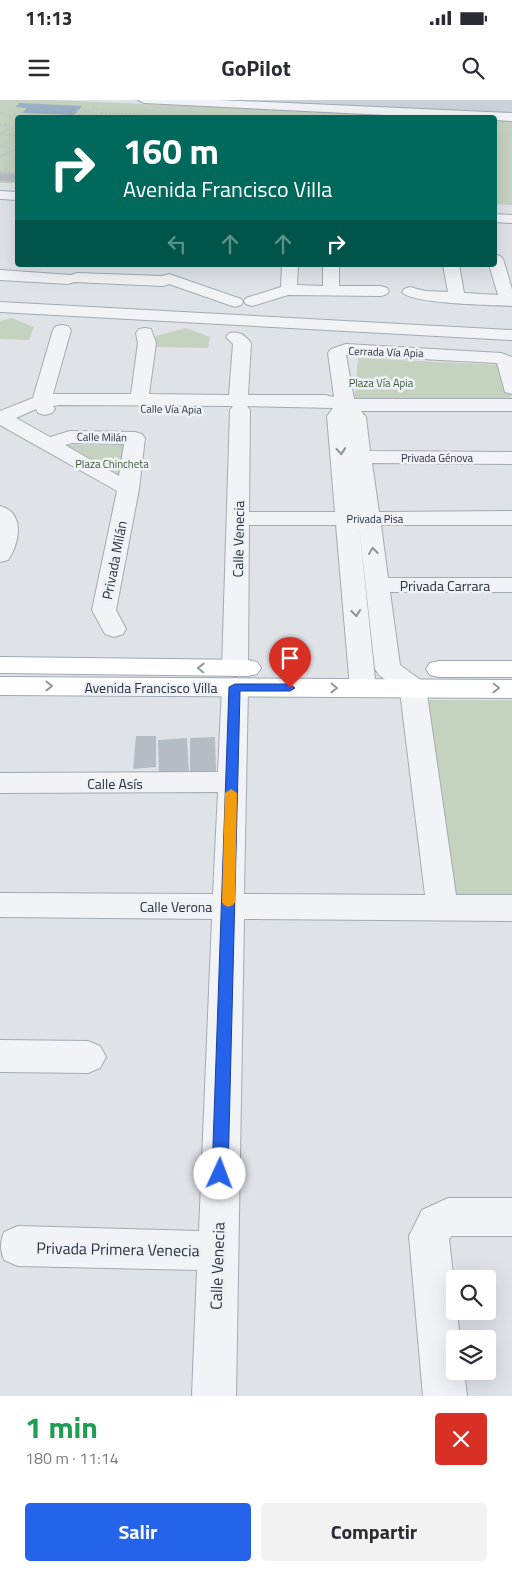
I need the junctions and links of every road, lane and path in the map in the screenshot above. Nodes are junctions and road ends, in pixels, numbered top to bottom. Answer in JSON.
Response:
{"nodes":[{"id":1,"x":144,"y":100,"type":"edge"},
{"id":2,"x":226,"y":100,"type":"edge"},
{"id":3,"x":298,"y":103,"type":"edge"},
{"id":4,"x":258,"y":104,"type":"junction"},
{"id":5,"x":76,"y":112,"type":"dead end"},
{"id":6,"x":0,"y":113,"type":"edge"},
{"id":7,"x":512,"y":113,"type":"edge"},
{"id":8,"x":146,"y":115,"type":"dead end"},
{"id":9,"x":481,"y":115,"type":"edge"},
{"id":10,"x":15,"y":116,"type":"edge"},
{"id":11,"x":497,"y":116,"type":"edge"},
{"id":12,"x":512,"y":117,"type":"edge"},
{"id":13,"x":0,"y":124,"type":"edge"},
{"id":14,"x":15,"y":126,"type":"edge"},
{"id":15,"x":15,"y":127,"type":"edge"},
{"id":16,"x":0,"y":134,"type":"edge"},
{"id":17,"x":15,"y":136,"type":"edge"},
{"id":18,"x":8,"y":142,"type":"dead end"},
{"id":19,"x":0,"y":146,"type":"edge"},
{"id":20,"x":14,"y":150,"type":"joint"},
{"id":21,"x":4,"y":155,"type":"junction"},
{"id":22,"x":0,"y":157,"type":"edge"},
{"id":23,"x":15,"y":157,"type":"edge"},
{"id":24,"x":0,"y":172,"type":"edge"},
{"id":25,"x":15,"y":173,"type":"edge"},
{"id":26,"x":8,"y":196,"type":"edge"},
{"id":27,"x":0,"y":209,"type":"edge"},
{"id":28,"x":497,"y":218,"type":"edge"},
{"id":29,"x":512,"y":219,"type":"edge"},
{"id":30,"x":497,"y":265,"type":"edge"},
{"id":31,"x":290,"y":267,"type":"edge"},
{"id":32,"x":331,"y":267,"type":"edge"},
{"id":33,"x":451,"y":267,"type":"edge"},
{"id":34,"x":10,"y":271,"type":"edge"},
{"id":35,"x":127,"y":272,"type":"edge"},
{"id":36,"x":172,"y":272,"type":"edge"},
{"id":37,"x":287,"y":290,"type":"junction"},
{"id":38,"x":331,"y":291,"type":"junction"},
{"id":39,"x":381,"y":291,"type":"dead end"},
{"id":40,"x":410,"y":292,"type":"dead end"},
{"id":41,"x":458,"y":297,"type":"junction"},
{"id":42,"x":509,"y":300,"type":"edge"},
{"id":43,"x":0,"y":301,"type":"edge"},
{"id":44,"x":0,"y":307,"type":"edge"},
{"id":45,"x":243,"y":309,"type":"junction"},
{"id":46,"x":512,"y":327,"type":"edge"},
{"id":47,"x":62,"y":330,"type":"dead end"},
{"id":48,"x":145,"y":332,"type":"dead end"},
{"id":49,"x":512,"y":335,"type":"edge"},
{"id":50,"x":235,"y":337,"type":"dead end"},
{"id":51,"x":512,"y":388,"type":"edge"},
{"id":52,"x":139,"y":400,"type":"junction"},
{"id":53,"x":44,"y":405,"type":"junction"},
{"id":54,"x":239,"y":405,"type":"junction"},
{"id":55,"x":346,"y":405,"type":"junction"},
{"id":56,"x":512,"y":405,"type":"edge"},
{"id":57,"x":3,"y":421,"type":"edge"},
{"id":58,"x":47,"y":444,"type":"junction"},
{"id":59,"x":362,"y":457,"type":"junction"},
{"id":60,"x":512,"y":458,"type":"edge"},
{"id":61,"x":128,"y":489,"type":"junction"},
{"id":62,"x":0,"y":512,"type":"edge"},
{"id":63,"x":512,"y":518,"type":"edge"},
{"id":64,"x":238,"y":519,"type":"junction"},
{"id":65,"x":358,"y":519,"type":"junction"},
{"id":66,"x":0,"y":555,"type":"edge"},
{"id":67,"x":377,"y":585,"type":"junction"},
{"id":68,"x":512,"y":586,"type":"edge"},
{"id":69,"x":114,"y":629,"type":"dead end"},
{"id":70,"x":0,"y":665,"type":"edge"},
{"id":71,"x":388,"y":669,"type":"junction"},
{"id":72,"x":512,"y":669,"type":"edge"},
{"id":73,"x":235,"y":678,"type":"junction"},
{"id":74,"x":362,"y":679,"type":"junction"},
{"id":75,"x":0,"y":686,"type":"edge"},
{"id":76,"x":413,"y":687,"type":"junction"},
{"id":77,"x":512,"y":689,"type":"edge"},
{"id":78,"x":231,"y":782,"type":"junction"},
{"id":79,"x":0,"y":783,"type":"edge"},
{"id":80,"x":0,"y":905,"type":"edge"},
{"id":81,"x":228,"y":907,"type":"junction"},
{"id":82,"x":442,"y":908,"type":"junction"},
{"id":83,"x":512,"y":908,"type":"edge"},
{"id":84,"x":0,"y":1056,"type":"edge"},
{"id":85,"x":88,"y":1058,"type":"dead end"},
{"id":86,"x":512,"y":1217,"type":"edge"},
{"id":87,"x":18,"y":1246,"type":"dead end"},
{"id":88,"x":218,"y":1251,"type":"junction"},
{"id":89,"x":214,"y":1396,"type":"edge"},
{"id":90,"x":445,"y":1396,"type":"edge"}],
"edges":[{"from":1,"to":4,"type":"street"},
{"from":2,"to":4,"type":"street"},
{"from":3,"to":4,"type":"street"},
{"from":3,"to":7,"type":"street"},
{"from":3,"to":9,"type":"street"},
{"from":5,"to":8,"type":"path"},
{"from":6,"to":10,"type":"path"},
{"from":11,"to":12,"type":"street"},
{"from":13,"to":14,"type":"path"},
{"from":15,"to":16,"type":"path"},
{"from":16,"to":17,"type":"path"},
{"from":18,"to":19,"type":"path"},
{"from":19,"to":20,"type":"path"},
{"from":20,"to":21,"type":"path"},
{"from":21,"to":22,"type":"path"},
{"from":21,"to":23,"type":"path"},
{"from":24,"to":25,"type":"path"},
{"from":26,"to":27,"type":"street"},
{"from":28,"to":29,"type":"street"},
{"from":30,"to":42,"type":"street"},
{"from":31,"to":37,"type":"street"},
{"from":32,"to":38,"type":"street"},
{"from":33,"to":41,"type":"street"},
{"from":34,"to":35,"type":"street"},
{"from":35,"to":36,"type":"street"},
{"from":36,"to":45,"type":"street"},
{"from":37,"to":38,"type":"street"},
{"from":37,"to":45,"type":"street"},
{"from":38,"to":39,"type":"street"},
{"from":40,"to":41,"type":"street"},
{"from":41,"to":42,"type":"street"},
{"from":43,"to":45,"type":"street"},
{"from":44,"to":45,"type":"street"},
{"from":45,"to":46,"type":"street"},
{"from":45,"to":49,"type":"street"},
{"from":47,"to":53,"type":"street"},
{"from":48,"to":52,"type":"street"},
{"from":50,"to":54,"type":"street","name":"Calle Venecia"},
{"from":51,"to":55,"type":"street","name":"Cerrada Vía Apia"},
{"from":52,"to":53,"type":"street","name":"Calle Vía Apia"},
{"from":52,"to":54,"type":"street","name":"Calle Vía Apia"},
{"from":53,"to":54,"type":"street","name":"Calle Vía Apia"},
{"from":53,"to":57,"type":"street","name":"Calle Vía Apia"},
{"from":54,"to":55,"type":"street","name":"Calle Vía Apia"},
{"from":54,"to":64,"type":"street","name":"Calle Venecia"},
{"from":55,"to":56,"type":"street"},
{"from":55,"to":59,"type":"street"},
{"from":55,"to":65,"type":"street","one_way":true},
{"from":57,"to":58,"type":"street","name":"Calle Milán"},
{"from":58,"to":61,"type":"street","name":"Calle Milán"},
{"from":58,"to":61,"type":"street","name":"Calle Milán"},
{"from":59,"to":60,"type":"street","name":"Privada Génova"},
{"from":59,"to":65,"type":"street"},
{"from":61,"to":69,"type":"street","name":"Privada Milán"},
{"from":62,"to":66,"type":"street"},
{"from":63,"to":65,"type":"street","name":"Privada Pisa"},
{"from":64,"to":65,"type":"street","name":"Privada Pisa"},
{"from":64,"to":73,"type":"street","name":"Calle Venecia"},
{"from":67,"to":65,"type":"street","one_way":true},
{"from":65,"to":74,"type":"street","one_way":true},
{"from":67,"to":68,"type":"street","name":"Privada Carrara"},
{"from":67,"to":71,"type":"street"},
{"from":73,"to":70,"type":"main road","name":"Avenida Francisco Villa","one_way":true},
{"from":71,"to":72,"type":"main road","name":"Avenida Francisco Villa"},
{"from":71,"to":74,"type":"main road","name":"Avenida Francisco Villa"},
{"from":71,"to":76,"type":"street"},
{"from":73,"to":74,"type":"main road","name":"Avenida Francisco Villa"},
{"from":75,"to":73,"type":"main road","name":"Avenida Francisco Villa","one_way":true},
{"from":73,"to":78,"type":"street","name":"Calle Venecia"},
{"from":74,"to":76,"type":"main road","name":"Avenida Francisco Villa"},
{"from":76,"to":77,"type":"main road","name":"Avenida Francisco Villa","one_way":true},
{"from":76,"to":82,"type":"street"},
{"from":78,"to":79,"type":"street","name":"Calle Asís"},
{"from":78,"to":81,"type":"street","name":"Calle Venecia"},
{"from":80,"to":81,"type":"street","name":"Calle Verona"},
{"from":81,"to":82,"type":"street","name":"Calle Verona"},
{"from":81,"to":88,"type":"street","name":"Calle Venecia"},
{"from":82,"to":83,"type":"street","name":"Calle Verona"},
{"from":84,"to":85,"type":"street"},
{"from":86,"to":90,"type":"street"},
{"from":87,"to":88,"type":"street","name":"Privada Primera Venecia"},
{"from":88,"to":89,"type":"street","name":"Calle Venecia"}]}
